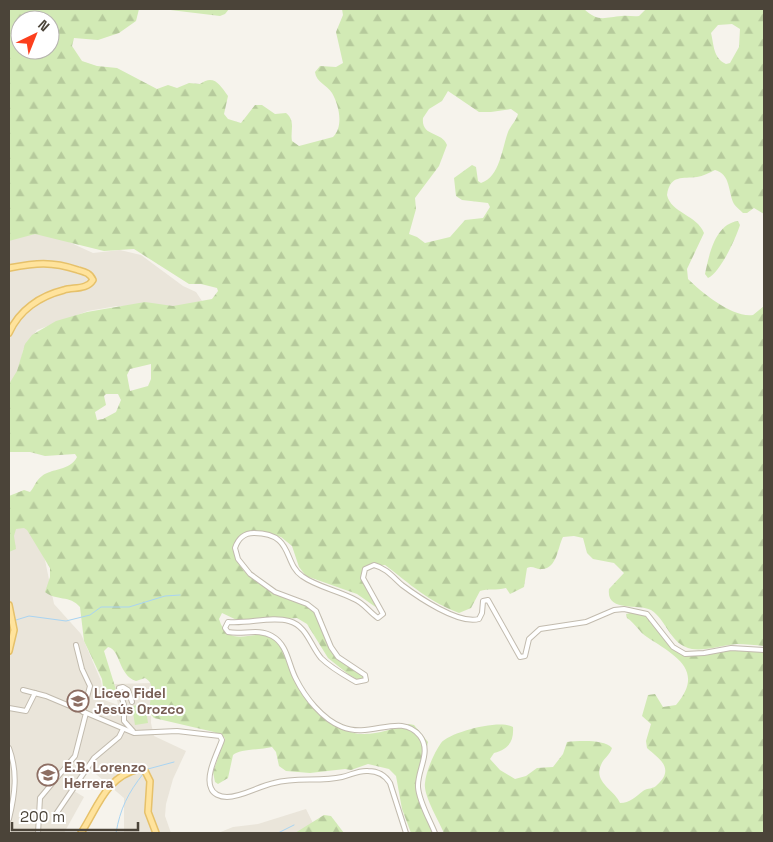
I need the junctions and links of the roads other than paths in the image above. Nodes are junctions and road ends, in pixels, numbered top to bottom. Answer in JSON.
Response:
{"nodes":[{"id":1,"x":9,"y":268,"type":"edge"},
{"id":2,"x":9,"y":333,"type":"edge"},
{"id":3,"x":9,"y":604,"type":"edge"},
{"id":4,"x":76,"y":645,"type":"dead end"},
{"id":5,"x":764,"y":650,"type":"edge"},
{"id":6,"x":9,"y":651,"type":"edge"},
{"id":7,"x":23,"y":690,"type":"dead end"},
{"id":8,"x":36,"y":693,"type":"junction"},
{"id":9,"x":132,"y":702,"type":"dead end"},
{"id":10,"x":9,"y":708,"type":"edge"},
{"id":11,"x":85,"y":713,"type":"junction"},
{"id":12,"x":123,"y":729,"type":"junction"},
{"id":13,"x":134,"y":733,"type":"junction"},
{"id":14,"x":9,"y":748,"type":"edge"},
{"id":15,"x":15,"y":794,"type":"junction"},
{"id":16,"x":9,"y":807,"type":"edge"},
{"id":17,"x":56,"y":814,"type":"dead end"},
{"id":18,"x":9,"y":819,"type":"edge"},
{"id":19,"x":38,"y":833,"type":"edge"},
{"id":20,"x":81,"y":833,"type":"edge"},
{"id":21,"x":156,"y":833,"type":"edge"},
{"id":22,"x":406,"y":833,"type":"edge"},
{"id":23,"x":435,"y":833,"type":"edge"}],
"edges":[{"from":1,"to":2,"type":"main road"},
{"from":3,"to":6,"type":"main road"},
{"from":4,"to":11,"type":"street"},
{"from":5,"to":23,"type":"street"},
{"from":7,"to":8,"type":"street"},
{"from":8,"to":10,"type":"street"},
{"from":8,"to":11,"type":"street"},
{"from":9,"to":13,"type":"street"},
{"from":11,"to":12,"type":"street"},
{"from":11,"to":19,"type":"street"},
{"from":12,"to":13,"type":"street"},
{"from":12,"to":17,"type":"street"},
{"from":13,"to":22,"type":"street"},
{"from":14,"to":15,"type":"street"},
{"from":15,"to":16,"type":"street"},
{"from":15,"to":18,"type":"street"},
{"from":20,"to":21,"type":"main road"}]}
